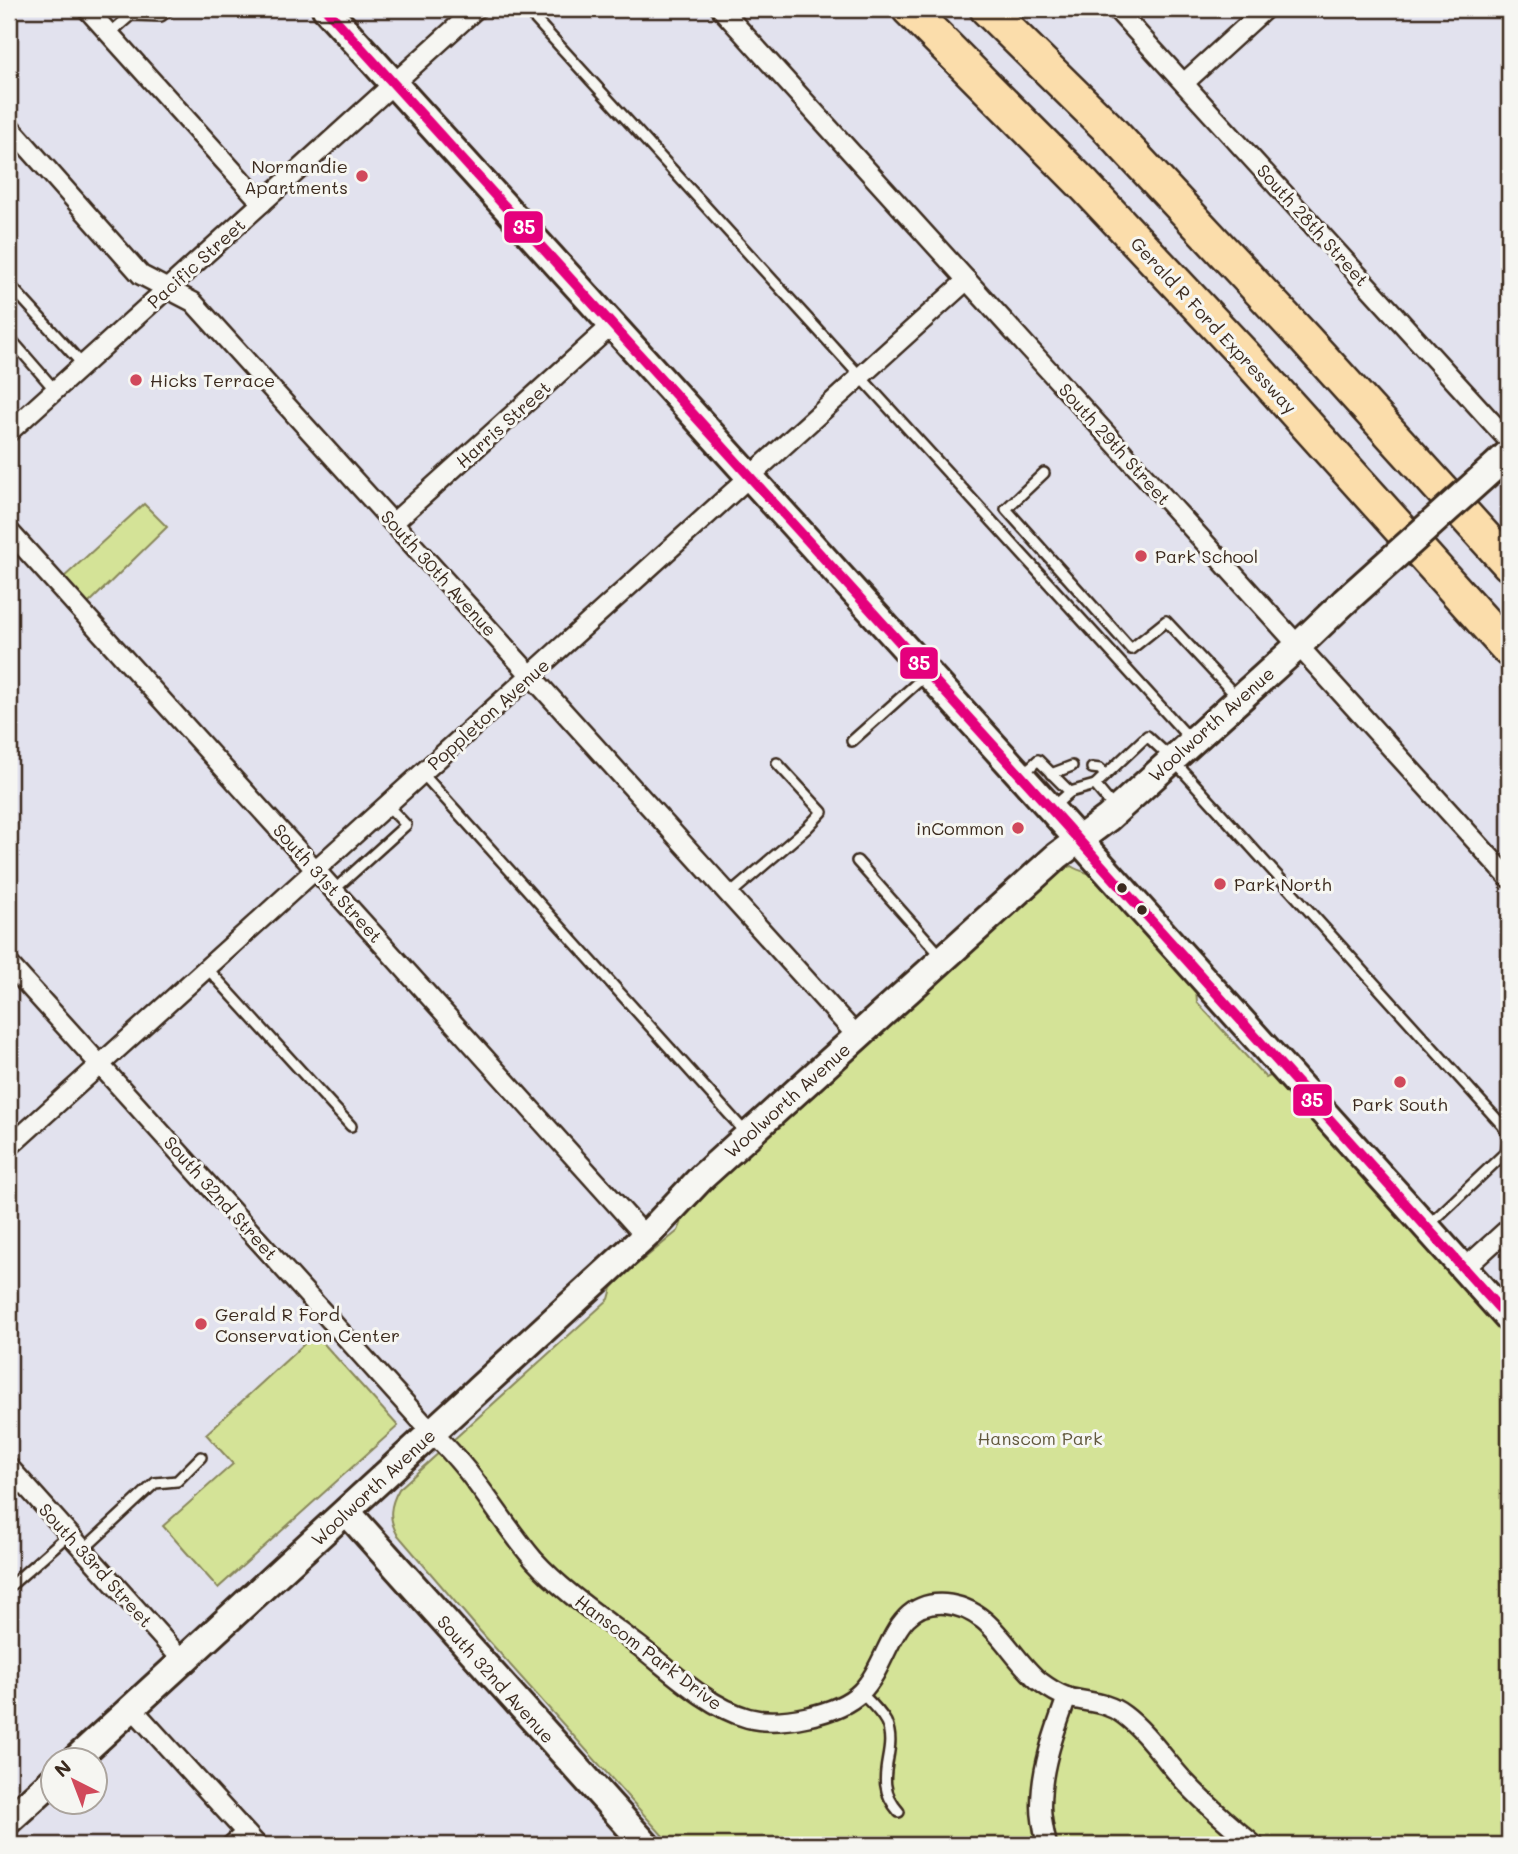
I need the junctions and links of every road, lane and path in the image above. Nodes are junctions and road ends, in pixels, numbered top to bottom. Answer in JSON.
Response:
{"nodes":[{"id":1,"x":87,"y":9,"type":"edge"},
{"id":2,"x":170,"y":9,"type":"edge"},
{"id":3,"x":326,"y":9,"type":"edge"},
{"id":4,"x":476,"y":9,"type":"edge"},
{"id":5,"x":526,"y":9,"type":"edge"},
{"id":6,"x":721,"y":9,"type":"edge"},
{"id":7,"x":909,"y":9,"type":"edge"},
{"id":8,"x":987,"y":9,"type":"edge"},
{"id":9,"x":1116,"y":9,"type":"edge"},
{"id":10,"x":1265,"y":9,"type":"edge"},
{"id":11,"x":109,"y":34,"type":"junction"},
{"id":12,"x":394,"y":83,"type":"junction"},
{"id":13,"x":1184,"y":83,"type":"junction"},
{"id":14,"x":9,"y":126,"type":"edge"},
{"id":15,"x":262,"y":203,"type":"junction"},
{"id":16,"x":967,"y":280,"type":"junction"},
{"id":17,"x":9,"y":284,"type":"edge"},
{"id":18,"x":167,"y":288,"type":"junction"},
{"id":19,"x":612,"y":325,"type":"junction"},
{"id":20,"x":9,"y":337,"type":"edge"},
{"id":21,"x":83,"y":365,"type":"junction"},
{"id":22,"x":861,"y":376,"type":"junction"},
{"id":23,"x":55,"y":390,"type":"junction"},
{"id":24,"x":9,"y":432,"type":"edge"},
{"id":25,"x":1509,"y":441,"type":"edge"},
{"id":26,"x":1501,"y":461,"type":"edge"},
{"id":27,"x":1044,"y":473,"type":"dead end"},
{"id":28,"x":750,"y":476,"type":"junction"},
{"id":29,"x":393,"y":523,"type":"junction"},
{"id":30,"x":9,"y":531,"type":"edge"},
{"id":31,"x":1509,"y":564,"type":"edge"},
{"id":32,"x":1298,"y":646,"type":"junction"},
{"id":33,"x":1509,"y":650,"type":"edge"},
{"id":34,"x":928,"y":673,"type":"junction"},
{"id":35,"x":531,"y":675,"type":"junction"},
{"id":36,"x":1240,"y":699,"type":"junction"},
{"id":37,"x":852,"y":741,"type":"dead end"},
{"id":38,"x":1192,"y":742,"type":"junction"},
{"id":39,"x":1172,"y":760,"type":"junction"},
{"id":40,"x":777,"y":763,"type":"dead end"},
{"id":41,"x":1072,"y":766,"type":"dead end"},
{"id":42,"x":1092,"y":768,"type":"dead end"},
{"id":43,"x":422,"y":773,"type":"junction"},
{"id":44,"x":1051,"y":774,"type":"junction"},
{"id":45,"x":1105,"y":775,"type":"junction"},
{"id":46,"x":1021,"y":776,"type":"junction"},
{"id":47,"x":1096,"y":785,"type":"junction"},
{"id":48,"x":1061,"y":800,"type":"junction"},
{"id":49,"x":387,"y":805,"type":"junction"},
{"id":50,"x":1116,"y":810,"type":"junction"},
{"id":51,"x":1079,"y":840,"type":"junction"},
{"id":52,"x":857,"y":862,"type":"dead end"},
{"id":53,"x":316,"y":869,"type":"junction"},
{"id":54,"x":1509,"y":878,"type":"edge"},
{"id":55,"x":334,"y":890,"type":"junction"},
{"id":56,"x":729,"y":895,"type":"junction"},
{"id":57,"x":943,"y":958,"type":"junction"},
{"id":58,"x":9,"y":964,"type":"edge"},
{"id":59,"x":207,"y":968,"type":"junction"},
{"id":60,"x":857,"y":1036,"type":"junction"},
{"id":61,"x":101,"y":1065,"type":"junction"},
{"id":62,"x":351,"y":1126,"type":"dead end"},
{"id":63,"x":748,"y":1136,"type":"junction"},
{"id":64,"x":9,"y":1147,"type":"edge"},
{"id":65,"x":1426,"y":1227,"type":"junction"},
{"id":66,"x":1509,"y":1228,"type":"edge"},
{"id":67,"x":645,"y":1236,"type":"junction"},
{"id":68,"x":1464,"y":1269,"type":"junction"},
{"id":69,"x":1509,"y":1319,"type":"edge"},
{"id":70,"x":432,"y":1433,"type":"junction"},
{"id":71,"x":201,"y":1457,"type":"dead end"},
{"id":72,"x":9,"y":1467,"type":"edge"},
{"id":73,"x":347,"y":1512,"type":"junction"},
{"id":74,"x":69,"y":1534,"type":"junction"},
{"id":75,"x":83,"y":1550,"type":"junction"},
{"id":76,"x":9,"y":1587,"type":"edge"},
{"id":77,"x":184,"y":1662,"type":"junction"},
{"id":78,"x":861,"y":1693,"type":"junction"},
{"id":79,"x":1067,"y":1697,"type":"junction"},
{"id":80,"x":133,"y":1709,"type":"junction"},
{"id":81,"x":92,"y":1745,"type":"edge"},
{"id":82,"x":38,"y":1794,"type":"edge"},
{"id":83,"x":899,"y":1812,"type":"dead end"},
{"id":84,"x":9,"y":1820,"type":"edge"},
{"id":85,"x":243,"y":1829,"type":"junction"},
{"id":86,"x":225,"y":1845,"type":"edge"},
{"id":87,"x":257,"y":1845,"type":"edge"},
{"id":88,"x":646,"y":1845,"type":"edge"},
{"id":89,"x":1046,"y":1845,"type":"edge"},
{"id":90,"x":1254,"y":1845,"type":"edge"}],
"edges":[{"from":1,"to":11,"type":"street"},
{"from":2,"to":11,"type":"lane"},
{"from":3,"to":12,"type":"street"},
{"from":4,"to":12,"type":"street","name":"Pacific Street"},
{"from":5,"to":22,"type":"lane"},
{"from":6,"to":16,"type":"street","name":"South 29th Street"},
{"from":7,"to":33,"type":"highway","name":"Gerald R Ford Expressway"},
{"from":8,"to":31,"type":"highway"},
{"from":9,"to":13,"type":"street","name":"South 28th Street"},
{"from":10,"to":13,"type":"street"},
{"from":11,"to":15,"type":"street"},
{"from":12,"to":15,"type":"street","name":"Pacific Street"},
{"from":12,"to":19,"type":"street"},
{"from":13,"to":25,"type":"street","name":"South 28th Street"},
{"from":14,"to":18,"type":"street","name":"South 30th Avenue"},
{"from":15,"to":18,"type":"street","name":"Pacific Street"},
{"from":16,"to":22,"type":"street","name":"Poppleton Avenue"},
{"from":16,"to":32,"type":"street","name":"South 29th Street"},
{"from":17,"to":21,"type":"lane"},
{"from":18,"to":21,"type":"street","name":"Pacific Street"},
{"from":18,"to":29,"type":"street","name":"South 30th Avenue"},
{"from":19,"to":28,"type":"street"},
{"from":19,"to":29,"type":"street","name":"Harris Street"},
{"from":20,"to":23,"type":"lane"},
{"from":21,"to":23,"type":"street","name":"Pacific Street"},
{"from":22,"to":28,"type":"street","name":"Poppleton Avenue"},
{"from":22,"to":38,"type":"lane"},
{"from":23,"to":24,"type":"street","name":"Pacific Street"},
{"from":26,"to":32,"type":"street","name":"Woolworth Avenue","bridge":true},
{"from":27,"to":36,"type":"lane"},
{"from":28,"to":34,"type":"street"},
{"from":28,"to":35,"type":"street","name":"Poppleton Avenue"},
{"from":29,"to":35,"type":"street","name":"South 30th Avenue"},
{"from":30,"to":53,"type":"street","name":"South 31st Street"},
{"from":32,"to":36,"type":"street","name":"Woolworth Avenue"},
{"from":32,"to":54,"type":"street","name":"South 29th Street"},
{"from":34,"to":37,"type":"lane"},
{"from":34,"to":46,"type":"street"},
{"from":35,"to":43,"type":"street","name":"Poppleton Avenue"},
{"from":35,"to":56,"type":"street","name":"South 30th Avenue"},
{"from":36,"to":38,"type":"street","name":"Woolworth Avenue"},
{"from":38,"to":39,"type":"street","name":"Woolworth Avenue"},
{"from":39,"to":45,"type":"lane"},
{"from":39,"to":50,"type":"street","name":"Woolworth Avenue"},
{"from":39,"to":65,"type":"lane"},
{"from":40,"to":56,"type":"lane"},
{"from":41,"to":44,"type":"lane"},
{"from":42,"to":45,"type":"lane"},
{"from":43,"to":49,"type":"street","name":"Poppleton Avenue"},
{"from":43,"to":63,"type":"lane"},
{"from":44,"to":46,"type":"lane"},
{"from":44,"to":48,"type":"lane"},
{"from":45,"to":47,"type":"lane"},
{"from":46,"to":48,"type":"street"},
{"from":47,"to":48,"type":"lane"},
{"from":47,"to":50,"type":"lane"},
{"from":48,"to":51,"type":"street"},
{"from":49,"to":53,"type":"street","name":"Poppleton Avenue"},
{"from":49,"to":55,"type":"lane"},
{"from":50,"to":51,"type":"street","name":"Woolworth Avenue"},
{"from":51,"to":57,"type":"street","name":"Woolworth Avenue"},
{"from":51,"to":65,"type":"street"},
{"from":52,"to":57,"type":"lane"},
{"from":53,"to":55,"type":"street","name":"South 31st Street"},
{"from":53,"to":59,"type":"street","name":"Poppleton Avenue"},
{"from":55,"to":67,"type":"street","name":"South 31st Street"},
{"from":56,"to":60,"type":"street","name":"South 30th Avenue"},
{"from":57,"to":60,"type":"street","name":"Woolworth Avenue"},
{"from":58,"to":61,"type":"street","name":"South 32nd Street"},
{"from":59,"to":61,"type":"street","name":"Poppleton Avenue"},
{"from":59,"to":62,"type":"lane"},
{"from":60,"to":63,"type":"street","name":"Woolworth Avenue"},
{"from":61,"to":64,"type":"street","name":"Poppleton Avenue"},
{"from":61,"to":70,"type":"street","name":"South 32nd Street"},
{"from":63,"to":67,"type":"street","name":"Woolworth Avenue"},
{"from":65,"to":68,"type":"street"},
{"from":66,"to":68,"type":"street"},
{"from":67,"to":70,"type":"street","name":"Woolworth Avenue"},
{"from":68,"to":69,"type":"street"},
{"from":70,"to":73,"type":"street","name":"Woolworth Avenue"},
{"from":70,"to":78,"type":"street","name":"Hanscom Park Drive"},
{"from":71,"to":75,"type":"lane"},
{"from":72,"to":74,"type":"street","name":"South 33rd Street"},
{"from":73,"to":77,"type":"street","name":"Woolworth Avenue"},
{"from":73,"to":88,"type":"street","name":"South 32nd Avenue"},
{"from":74,"to":75,"type":"street","name":"South 33rd Street"},
{"from":74,"to":76,"type":"lane"},
{"from":75,"to":77,"type":"street","name":"South 33rd Street"},
{"from":77,"to":80,"type":"street","name":"Woolworth Avenue"},
{"from":78,"to":79,"type":"street","name":"Hanscom Park Drive"},
{"from":78,"to":83,"type":"lane"},
{"from":79,"to":89,"type":"street"},
{"from":79,"to":90,"type":"street","name":"Hanscom Park Drive"},
{"from":80,"to":81,"type":"street","name":"Woolworth Avenue"},
{"from":80,"to":85,"type":"street"},
{"from":82,"to":84,"type":"street"},
{"from":85,"to":86,"type":"lane"},
{"from":85,"to":87,"type":"street"}]}
